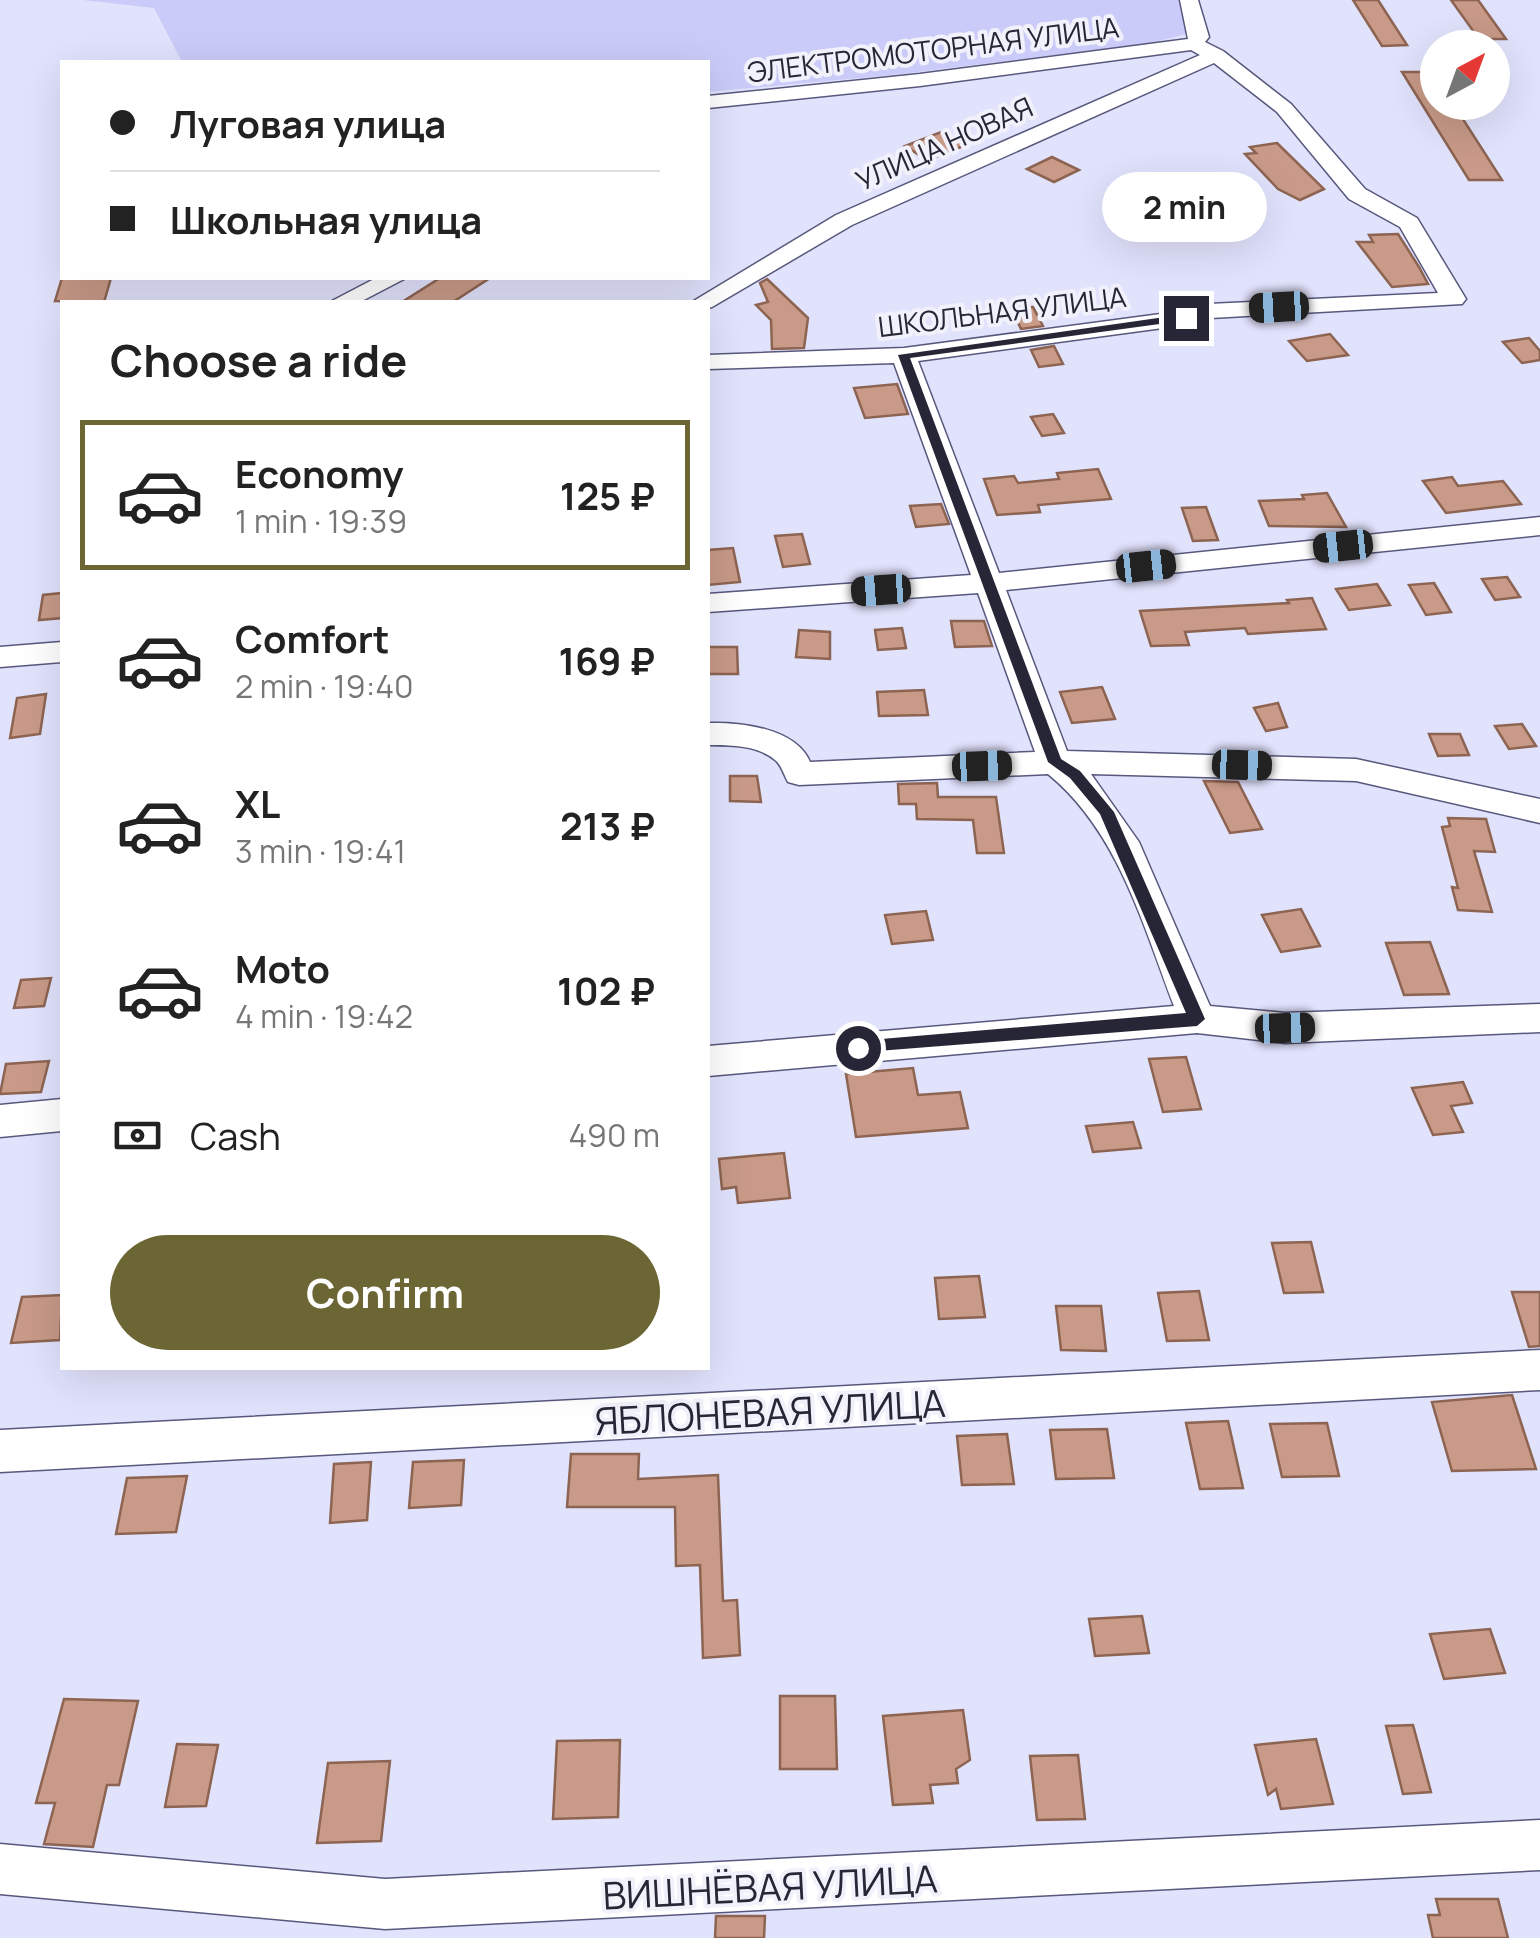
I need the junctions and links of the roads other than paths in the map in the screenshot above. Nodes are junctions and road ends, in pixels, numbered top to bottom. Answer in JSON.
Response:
{"nodes":[{"id":1,"x":1189,"y":0,"type":"edge"},
{"id":2,"x":1194,"y":44,"type":"junction"},
{"id":3,"x":1216,"y":55,"type":"junction"},
{"id":4,"x":758,"y":98,"type":"junction"},
{"id":5,"x":710,"y":102,"type":"edge"},
{"id":6,"x":712,"y":126,"type":"dead end"},
{"id":7,"x":390,"y":280,"type":"edge"},
{"id":8,"x":346,"y":300,"type":"edge"},
{"id":9,"x":707,"y":300,"type":"edge"},
{"id":10,"x":904,"y":355,"type":"junction"},
{"id":11,"x":710,"y":362,"type":"edge"},
{"id":12,"x":1540,"y":526,"type":"edge"},
{"id":13,"x":988,"y":582,"type":"junction"},
{"id":14,"x":710,"y":603,"type":"edge"},
{"id":15,"x":60,"y":652,"type":"edge"},
{"id":16,"x":0,"y":657,"type":"edge"},
{"id":17,"x":710,"y":734,"type":"edge"},
{"id":18,"x":1055,"y":762,"type":"junction"},
{"id":19,"x":1540,"y":811,"type":"edge"},
{"id":20,"x":1540,"y":1018,"type":"edge"},
{"id":21,"x":1197,"y":1019,"type":"junction"},
{"id":22,"x":710,"y":1060,"type":"edge"},
{"id":23,"x":60,"y":1115,"type":"edge"},
{"id":24,"x":0,"y":1121,"type":"edge"},
{"id":25,"x":1540,"y":1370,"type":"edge"},
{"id":26,"x":0,"y":1451,"type":"edge"},
{"id":27,"x":1540,"y":1845,"type":"edge"},
{"id":28,"x":0,"y":1869,"type":"edge"}],
"edges":[{"from":1,"to":2,"type":"street"},
{"from":2,"to":3,"type":"street"},
{"from":2,"to":4,"type":"street","name":"ЭЛЕКТРОМОТОРНАЯ УЛИЦА"},
{"from":3,"to":9,"type":"street","name":"УЛИЦА НОВАЯ"},
{"from":3,"to":10,"type":"street","name":"ШКОЛЬНАЯ УЛИЦА"},
{"from":4,"to":5,"type":"street","name":"ЭЛЕКТРОМОТОРНАЯ УЛИЦА"},
{"from":4,"to":6,"type":"street"},
{"from":7,"to":8,"type":"street"},
{"from":10,"to":11,"type":"street","name":"ШКОЛЬНАЯ УЛИЦА"},
{"from":10,"to":13,"type":"street"},
{"from":12,"to":13,"type":"street"},
{"from":13,"to":14,"type":"street"},
{"from":13,"to":18,"type":"street"},
{"from":15,"to":16,"type":"street"},
{"from":17,"to":18,"type":"street"},
{"from":18,"to":19,"type":"street"},
{"from":18,"to":21,"type":"street"},
{"from":20,"to":21,"type":"street"},
{"from":21,"to":22,"type":"street"},
{"from":23,"to":24,"type":"street"},
{"from":25,"to":26,"type":"street","name":"ЯБЛОНЕВАЯ УЛИЦА"},
{"from":27,"to":28,"type":"street","name":"ВИШНЁВАЯ УЛИЦА"}]}
